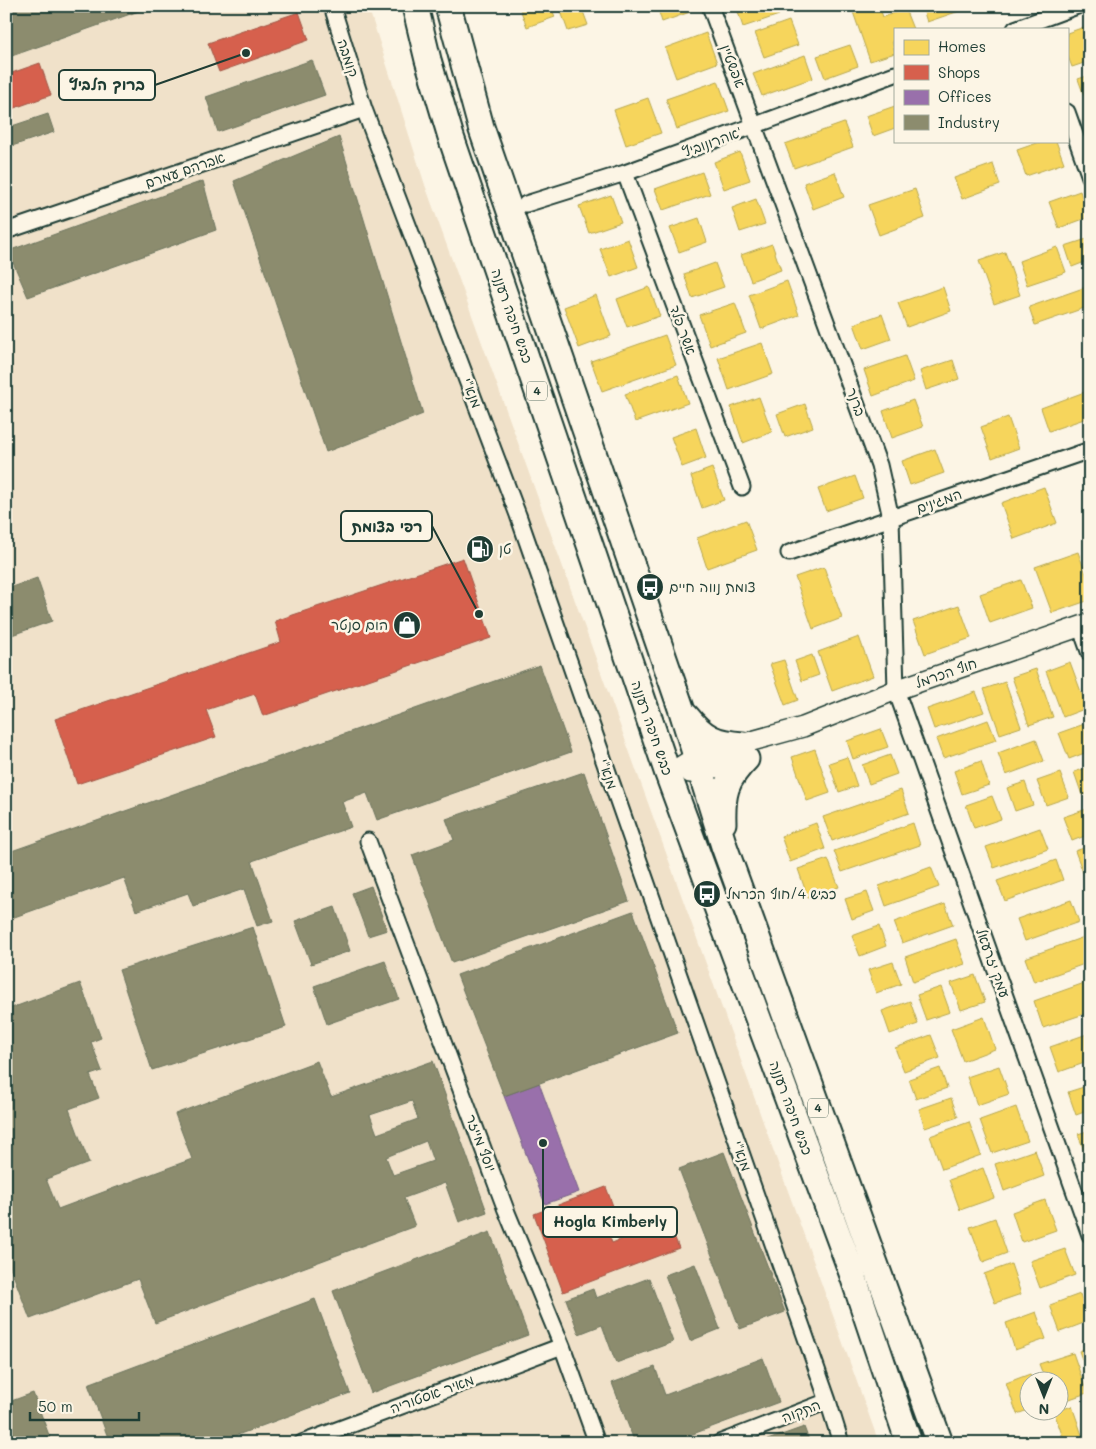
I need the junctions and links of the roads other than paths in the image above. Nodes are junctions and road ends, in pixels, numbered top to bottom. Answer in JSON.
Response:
{"nodes":[{"id":1,"x":332,"y":6,"type":"edge"},
{"id":2,"x":415,"y":6,"type":"edge"},
{"id":3,"x":448,"y":6,"type":"edge"},
{"id":4,"x":710,"y":6,"type":"edge"},
{"id":5,"x":1077,"y":6,"type":"edge"},
{"id":6,"x":1037,"y":25,"type":"edge"},
{"id":7,"x":1020,"y":28,"type":"edge"},
{"id":8,"x":894,"y":74,"type":"edge"},
{"id":9,"x":364,"y":109,"type":"junction"},
{"id":10,"x":1068,"y":115,"type":"edge"},
{"id":11,"x":755,"y":126,"type":"junction"},
{"id":12,"x":625,"y":173,"type":"junction"},
{"id":13,"x":1090,"y":178,"type":"edge"},
{"id":14,"x":526,"y":204,"type":"dead end"},
{"id":15,"x":6,"y":231,"type":"edge"},
{"id":16,"x":1090,"y":450,"type":"edge"},
{"id":17,"x":742,"y":487,"type":"dead end"},
{"id":18,"x":891,"y":518,"type":"junction"},
{"id":19,"x":790,"y":554,"type":"dead end"},
{"id":20,"x":1085,"y":624,"type":"edge"},
{"id":21,"x":1090,"y":654,"type":"edge"},
{"id":22,"x":896,"y":690,"type":"junction"},
{"id":23,"x":682,"y":711,"type":"junction"},
{"id":24,"x":744,"y":752,"type":"junction"},
{"id":25,"x":699,"y":764,"type":"junction"},
{"id":26,"x":668,"y":774,"type":"junction"},
{"id":27,"x":368,"y":842,"type":"dead end"},
{"id":28,"x":724,"y":846,"type":"junction"},
{"id":29,"x":1090,"y":1235,"type":"edge"},
{"id":30,"x":562,"y":1346,"type":"junction"},
{"id":31,"x":828,"y":1401,"type":"junction"},
{"id":32,"x":302,"y":1443,"type":"edge"},
{"id":33,"x":597,"y":1443,"type":"edge"},
{"id":34,"x":719,"y":1443,"type":"edge"},
{"id":35,"x":841,"y":1443,"type":"edge"},
{"id":36,"x":909,"y":1443,"type":"edge"},
{"id":37,"x":940,"y":1443,"type":"edge"}],
"edges":[{"from":1,"to":9,"type":"street","name":"קומבה"},
{"from":2,"to":26,"type":"highway","name":"כביש חיפה רעננה","number":"4"},
{"from":3,"to":23,"type":"highway","name":"כביש חיפה רעננה","number":"4"},
{"from":4,"to":11,"type":"street","name":"אפשטיין"},
{"from":5,"to":6,"type":"street"},
{"from":6,"to":7,"type":"street"},
{"from":8,"to":11,"type":"street","name":"אהרונוביץ'"},
{"from":9,"to":15,"type":"street","name":"אברהם עמרם"},
{"from":9,"to":31,"type":"street","name":"מנא\"י"},
{"from":10,"to":13,"type":"street"},
{"from":11,"to":12,"type":"street","name":"אהרונוביץ'"},
{"from":11,"to":18,"type":"street","name":"ברנר"},
{"from":12,"to":14,"type":"street","name":"אהרונוביץ'"},
{"from":12,"to":17,"type":"street","name":"אשר פלד"},
{"from":16,"to":18,"type":"street","name":"המגינים"},
{"from":18,"to":19,"type":"street","name":"המגינים"},
{"from":18,"to":22,"type":"street","name":"ברנר"},
{"from":20,"to":21,"type":"street"},
{"from":20,"to":22,"type":"street","name":"חוף הכרמל"},
{"from":22,"to":24,"type":"street","name":"חוף הכרמל"},
{"from":22,"to":29,"type":"street","name":"עמק יזרעאל"},
{"from":23,"to":24,"type":"highway"},
{"from":23,"to":25,"type":"highway","name":"כביש חיפה רעננה","number":"4"},
{"from":24,"to":25,"type":"street","name":"חוף הכרמל"},
{"from":24,"to":28,"type":"highway"},
{"from":25,"to":26,"type":"street","name":"חוף הכרמל"},
{"from":25,"to":28,"type":"highway","name":"כביש חיפה רעננה","number":"4"},
{"from":26,"to":36,"type":"highway","name":"כביש חיפה רעננה","number":"4"},
{"from":27,"to":30,"type":"street","name":"יוסף מייזר"},
{"from":28,"to":37,"type":"highway","name":"כביש חיפה רעננה","number":"4"},
{"from":30,"to":32,"type":"street","name":"מאיר אסטוריה"},
{"from":30,"to":33,"type":"street","name":"יוסף מייזר"},
{"from":31,"to":34,"type":"street","name":"התקוה"},
{"from":31,"to":35,"type":"street","name":"מנא\"י"}]}
